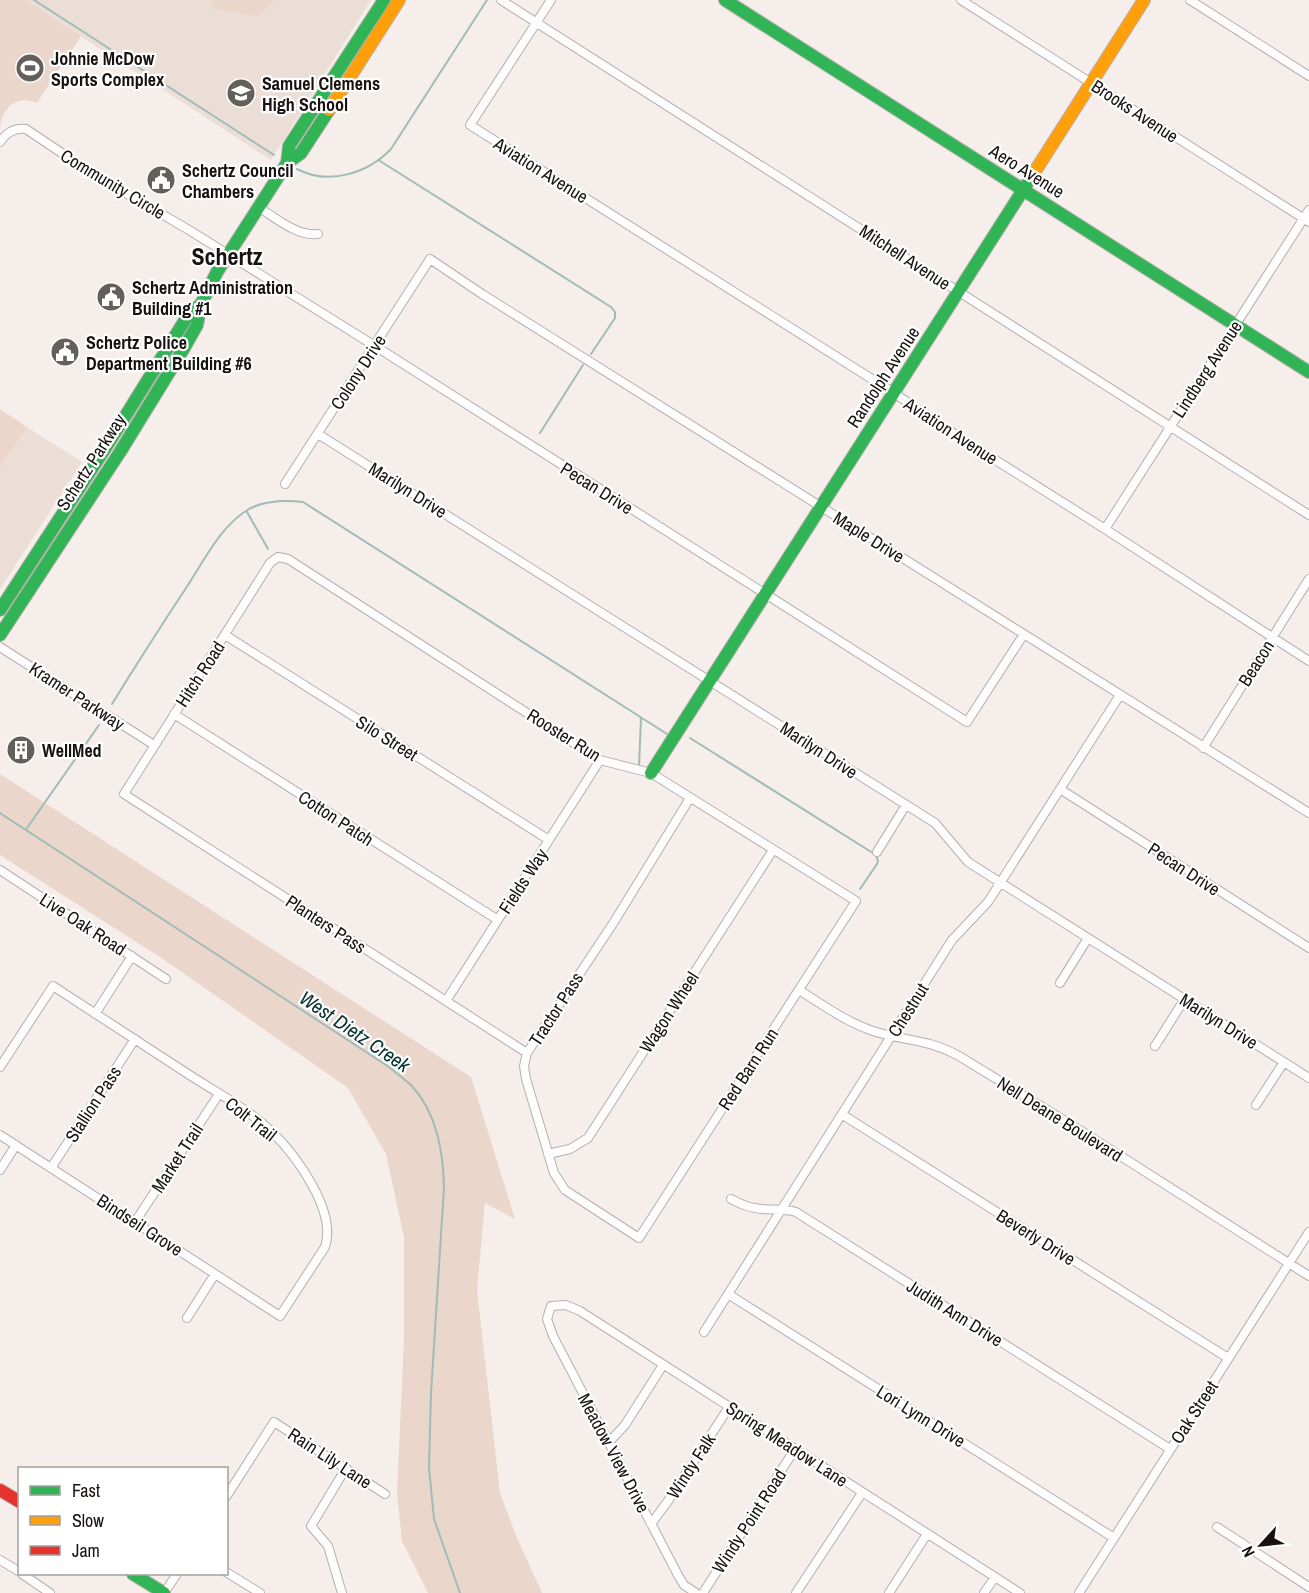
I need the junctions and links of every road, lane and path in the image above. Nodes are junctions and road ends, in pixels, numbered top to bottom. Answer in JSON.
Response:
{"nodes":[{"id":1,"x":384,"y":0,"type":"edge"},
{"id":2,"x":399,"y":0,"type":"edge"},
{"id":3,"x":501,"y":0,"type":"edge"},
{"id":4,"x":551,"y":0,"type":"edge"},
{"id":5,"x":725,"y":0,"type":"edge"},
{"id":6,"x":961,"y":0,"type":"edge"},
{"id":7,"x":1144,"y":0,"type":"edge"},
{"id":8,"x":1190,"y":0,"type":"edge"},
{"id":9,"x":537,"y":22,"type":"junction"},
{"id":10,"x":1309,"y":76,"type":"edge"},
{"id":11,"x":1092,"y":82,"type":"junction"},
{"id":12,"x":321,"y":96,"type":"junction"},
{"id":13,"x":333,"y":103,"type":"junction"},
{"id":14,"x":0,"y":142,"type":"edge"},
{"id":15,"x":289,"y":146,"type":"junction"},
{"id":16,"x":301,"y":153,"type":"junction"},
{"id":17,"x":287,"y":163,"type":"junction"},
{"id":18,"x":1023,"y":190,"type":"junction"},
{"id":19,"x":258,"y":207,"type":"junction"},
{"id":20,"x":1309,"y":210,"type":"edge"},
{"id":21,"x":1306,"y":221,"type":"edge"},
{"id":22,"x":318,"y":234,"type":"dead end"},
{"id":23,"x":228,"y":254,"type":"junction"},
{"id":24,"x":430,"y":259,"type":"joint"},
{"id":25,"x":958,"y":291,"type":"junction"},
{"id":26,"x":201,"y":304,"type":"junction"},
{"id":27,"x":1235,"y":325,"type":"junction"},
{"id":28,"x":173,"y":339,"type":"junction"},
{"id":29,"x":375,"y":346,"type":"junction"},
{"id":30,"x":184,"y":348,"type":"junction"},
{"id":31,"x":1309,"y":372,"type":"edge"},
{"id":32,"x":152,"y":373,"type":"junction"},
{"id":33,"x":163,"y":381,"type":"junction"},
{"id":34,"x":894,"y":393,"type":"junction"},
{"id":35,"x":1170,"y":427,"type":"junction"},
{"id":36,"x":318,"y":434,"type":"junction"},
{"id":37,"x":108,"y":444,"type":"junction"},
{"id":38,"x":120,"y":452,"type":"junction"},
{"id":39,"x":285,"y":484,"type":"dead end"},
{"id":40,"x":78,"y":490,"type":"junction"},
{"id":41,"x":90,"y":497,"type":"junction"},
{"id":42,"x":821,"y":507,"type":"junction"},
{"id":43,"x":1309,"y":515,"type":"edge"},
{"id":44,"x":1105,"y":529,"type":"junction"},
{"id":45,"x":278,"y":557,"type":"joint"},
{"id":46,"x":32,"y":561,"type":"junction"},
{"id":47,"x":44,"y":568,"type":"junction"},
{"id":48,"x":1309,"y":579,"type":"edge"},
{"id":49,"x":765,"y":594,"type":"junction"},
{"id":50,"x":14,"y":600,"type":"junction"},
{"id":51,"x":0,"y":610,"type":"edge"},
{"id":52,"x":1024,"y":634,"type":"junction"},
{"id":53,"x":0,"y":635,"type":"edge"},
{"id":54,"x":225,"y":635,"type":"junction"},
{"id":55,"x":1273,"y":636,"type":"junction"},
{"id":56,"x":0,"y":647,"type":"edge"},
{"id":57,"x":1309,"y":661,"type":"edge"},
{"id":58,"x":710,"y":680,"type":"junction"},
{"id":59,"x":1120,"y":695,"type":"junction"},
{"id":60,"x":174,"y":714,"type":"junction"},
{"id":61,"x":154,"y":746,"type":"junction"},
{"id":62,"x":1203,"y":748,"type":"junction"},
{"id":63,"x":600,"y":760,"type":"junction"},
{"id":64,"x":651,"y":773,"type":"junction"},
{"id":65,"x":1060,"y":789,"type":"junction"},
{"id":66,"x":124,"y":794,"type":"joint"},
{"id":67,"x":690,"y":798,"type":"junction"},
{"id":68,"x":906,"y":805,"type":"junction"},
{"id":69,"x":1309,"y":813,"type":"edge"},
{"id":70,"x":549,"y":840,"type":"junction"},
{"id":71,"x":773,"y":850,"type":"junction"},
{"id":72,"x":877,"y":852,"type":"dead end"},
{"id":73,"x":0,"y":870,"type":"edge"},
{"id":74,"x":1000,"y":882,"type":"junction"},
{"id":75,"x":856,"y":901,"type":"joint"},
{"id":76,"x":498,"y":920,"type":"junction"},
{"id":77,"x":1088,"y":938,"type":"junction"},
{"id":78,"x":1309,"y":948,"type":"edge"},
{"id":79,"x":132,"y":956,"type":"junction"},
{"id":80,"x":166,"y":979,"type":"dead end"},
{"id":81,"x":1060,"y":983,"type":"dead end"},
{"id":82,"x":799,"y":990,"type":"junction"},
{"id":83,"x":1184,"y":1000,"type":"junction"},
{"id":84,"x":446,"y":1001,"type":"junction"},
{"id":85,"x":95,"y":1014,"type":"junction"},
{"id":86,"x":892,"y":1035,"type":"junction"},
{"id":87,"x":135,"y":1039,"type":"junction"},
{"id":88,"x":1155,"y":1046,"type":"dead end"},
{"id":89,"x":527,"y":1053,"type":"junction"},
{"id":90,"x":1284,"y":1062,"type":"junction"},
{"id":91,"x":0,"y":1067,"type":"edge"},
{"id":92,"x":1309,"y":1078,"type":"edge"},
{"id":93,"x":219,"y":1094,"type":"junction"},
{"id":94,"x":1256,"y":1105,"type":"dead end"},
{"id":95,"x":843,"y":1115,"type":"junction"},
{"id":96,"x":0,"y":1135,"type":"edge"},
{"id":97,"x":16,"y":1145,"type":"junction"},
{"id":98,"x":549,"y":1154,"type":"junction"},
{"id":99,"x":51,"y":1168,"type":"junction"},
{"id":100,"x":0,"y":1170,"type":"edge"},
{"id":101,"x":731,"y":1198,"type":"dead end"},
{"id":102,"x":782,"y":1210,"type":"junction"},
{"id":103,"x":135,"y":1222,"type":"junction"},
{"id":104,"x":1309,"y":1232,"type":"edge"},
{"id":105,"x":639,"y":1238,"type":"joint"},
{"id":106,"x":1289,"y":1264,"type":"junction"},
{"id":107,"x":215,"y":1274,"type":"junction"},
{"id":108,"x":1309,"y":1276,"type":"edge"},
{"id":109,"x":728,"y":1294,"type":"junction"},
{"id":110,"x":551,"y":1306,"type":"joint"},
{"id":111,"x":280,"y":1316,"type":"joint"},
{"id":112,"x":187,"y":1318,"type":"dead end"},
{"id":113,"x":704,"y":1332,"type":"dead end"},
{"id":114,"x":1228,"y":1358,"type":"junction"},
{"id":115,"x":663,"y":1365,"type":"junction"},
{"id":116,"x":729,"y":1407,"type":"junction"},
{"id":117,"x":609,"y":1442,"type":"junction"},
{"id":118,"x":795,"y":1449,"type":"junction"},
{"id":119,"x":1170,"y":1449,"type":"junction"},
{"id":120,"x":346,"y":1468,"type":"junction"},
{"id":121,"x":0,"y":1490,"type":"edge"},
{"id":122,"x":862,"y":1492,"type":"junction"},
{"id":123,"x":228,"y":1494,"type":"edge"},
{"id":124,"x":385,"y":1494,"type":"dead end"},
{"id":125,"x":18,"y":1501,"type":"edge"},
{"id":126,"x":651,"y":1524,"type":"junction"},
{"id":127,"x":1217,"y":1527,"type":"dead end"},
{"id":128,"x":927,"y":1534,"type":"junction"},
{"id":129,"x":1114,"y":1538,"type":"junction"},
{"id":130,"x":0,"y":1560,"type":"edge"},
{"id":131,"x":18,"y":1571,"type":"edge"},
{"id":132,"x":228,"y":1573,"type":"edge"},
{"id":133,"x":24,"y":1575,"type":"edge"},
{"id":134,"x":135,"y":1575,"type":"edge"},
{"id":135,"x":176,"y":1575,"type":"edge"},
{"id":136,"x":994,"y":1576,"type":"junction"},
{"id":137,"x":1309,"y":1587,"type":"edge"},
{"id":138,"x":50,"y":1593,"type":"edge"},
{"id":139,"x":164,"y":1593,"type":"edge"},
{"id":140,"x":260,"y":1593,"type":"edge"},
{"id":141,"x":342,"y":1593,"type":"edge"},
{"id":142,"x":696,"y":1593,"type":"edge"},
{"id":143,"x":703,"y":1593,"type":"edge"},
{"id":144,"x":796,"y":1593,"type":"edge"},
{"id":145,"x":889,"y":1593,"type":"edge"},
{"id":146,"x":984,"y":1593,"type":"edge"},
{"id":147,"x":1020,"y":1593,"type":"edge"},
{"id":148,"x":1079,"y":1593,"type":"edge"}],
"edges":[{"from":1,"to":12,"type":"street","name":"Schertz Parkway"},
{"from":2,"to":13,"type":"street","name":"Schertz Parkway"},
{"from":3,"to":9,"type":"street","name":"Mitchell Avenue"},
{"from":4,"to":9,"type":"street"},
{"from":5,"to":18,"type":"street","name":"Aero Avenue"},
{"from":6,"to":11,"type":"street","name":"Brooks Avenue"},
{"from":7,"to":11,"type":"street","name":"Randolph Avenue"},
{"from":8,"to":10,"type":"street"},
{"from":9,"to":25,"type":"street","name":"Mitchell Avenue"},
{"from":9,"to":34,"type":"street","name":"Aviation Avenue"},
{"from":11,"to":18,"type":"street","name":"Randolph Avenue"},
{"from":11,"to":21,"type":"street","name":"Brooks Avenue"},
{"from":12,"to":13,"type":"street"},
{"from":12,"to":15,"type":"street","name":"Schertz Parkway"},
{"from":13,"to":16,"type":"street","name":"Schertz Parkway"},
{"from":14,"to":23,"type":"street","name":"Community Circle"},
{"from":15,"to":16,"type":"street"},
{"from":15,"to":17,"type":"street","name":"Schertz Parkway"},
{"from":16,"to":17,"type":"street","name":"Schertz Parkway"},
{"from":17,"to":19,"type":"street","name":"Schertz Parkway"},
{"from":18,"to":25,"type":"street","name":"Randolph Avenue"},
{"from":18,"to":27,"type":"street","name":"Aero Avenue"},
{"from":19,"to":22,"type":"street"},
{"from":19,"to":23,"type":"street","name":"Schertz Parkway"},
{"from":20,"to":21,"type":"street","name":"Lindberg Avenue"},
{"from":21,"to":27,"type":"street","name":"Lindberg Avenue"},
{"from":23,"to":26,"type":"street","name":"Schertz Parkway"},
{"from":23,"to":29,"type":"street","name":"Pecan Drive"},
{"from":24,"to":29,"type":"street","name":"Colony Drive"},
{"from":24,"to":42,"type":"street","name":"Maple Drive"},
{"from":25,"to":34,"type":"street","name":"Randolph Avenue"},
{"from":25,"to":35,"type":"street","name":"Mitchell Avenue"},
{"from":26,"to":28,"type":"street","name":"Schertz Parkway"},
{"from":26,"to":30,"type":"street","name":"Schertz Parkway"},
{"from":27,"to":31,"type":"street","name":"Aero Avenue"},
{"from":27,"to":35,"type":"street","name":"Lindberg Avenue"},
{"from":28,"to":30,"type":"street"},
{"from":28,"to":32,"type":"street","name":"Schertz Parkway"},
{"from":29,"to":36,"type":"street","name":"Colony Drive"},
{"from":29,"to":49,"type":"street","name":"Pecan Drive"},
{"from":30,"to":33,"type":"street","name":"Schertz Parkway"},
{"from":32,"to":33,"type":"street"},
{"from":32,"to":37,"type":"street","name":"Schertz Parkway"},
{"from":33,"to":38,"type":"street","name":"Schertz Parkway"},
{"from":34,"to":42,"type":"street","name":"Randolph Avenue"},
{"from":34,"to":44,"type":"street","name":"Aviation Avenue"},
{"from":35,"to":43,"type":"street","name":"Mitchell Avenue"},
{"from":35,"to":44,"type":"street","name":"Lindberg Avenue"},
{"from":36,"to":39,"type":"street","name":"Colony Drive"},
{"from":36,"to":58,"type":"street","name":"Marilyn Drive"},
{"from":37,"to":38,"type":"street"},
{"from":37,"to":40,"type":"street","name":"Schertz Parkway"},
{"from":38,"to":41,"type":"street","name":"Schertz Parkway"},
{"from":40,"to":41,"type":"street"},
{"from":40,"to":46,"type":"street","name":"Schertz Parkway"},
{"from":41,"to":47,"type":"street","name":"Schertz Parkway"},
{"from":42,"to":49,"type":"street","name":"Randolph Avenue"},
{"from":42,"to":52,"type":"street","name":"Maple Drive"},
{"from":44,"to":55,"type":"street","name":"Aviation Avenue"},
{"from":45,"to":54,"type":"street","name":"Hitch Road"},
{"from":45,"to":63,"type":"street","name":"Rooster Run"},
{"from":46,"to":47,"type":"street"},
{"from":46,"to":50,"type":"street","name":"Schertz Parkway"},
{"from":47,"to":50,"type":"street","name":"Schertz Parkway"},
{"from":48,"to":55,"type":"street","name":"Beacon"},
{"from":49,"to":52,"type":"street","name":"Pecan Drive"},
{"from":49,"to":58,"type":"street","name":"Randolph Avenue"},
{"from":50,"to":51,"type":"street","name":"Schertz Parkway"},
{"from":50,"to":53,"type":"street","name":"Schertz Parkway"},
{"from":52,"to":59,"type":"street","name":"Maple Drive"},
{"from":54,"to":60,"type":"street","name":"Hitch Road"},
{"from":54,"to":70,"type":"street","name":"Silo Street"},
{"from":55,"to":57,"type":"street","name":"Aviation Avenue"},
{"from":55,"to":62,"type":"street","name":"Beacon"},
{"from":56,"to":61,"type":"street","name":"Kramer Parkway"},
{"from":58,"to":64,"type":"street","name":"Randolph Avenue"},
{"from":58,"to":68,"type":"street","name":"Marilyn Drive"},
{"from":59,"to":62,"type":"street","name":"Maple Drive"},
{"from":59,"to":65,"type":"street","name":"Chestnut"},
{"from":60,"to":61,"type":"street","name":"Hitch Road"},
{"from":60,"to":76,"type":"street","name":"Cotton Patch"},
{"from":61,"to":66,"type":"street","name":"Hitch Road"},
{"from":62,"to":69,"type":"street","name":"Maple Drive"},
{"from":63,"to":64,"type":"street","name":"Rooster Run"},
{"from":63,"to":70,"type":"street","name":"Fields Way"},
{"from":64,"to":67,"type":"street","name":"Rooster Run"},
{"from":65,"to":74,"type":"street","name":"Chestnut"},
{"from":65,"to":78,"type":"street","name":"Pecan Drive"},
{"from":66,"to":84,"type":"street","name":"Planters Pass"},
{"from":67,"to":71,"type":"street","name":"Rooster Run"},
{"from":67,"to":89,"type":"street","name":"Tractor Pass"},
{"from":68,"to":72,"type":"street"},
{"from":68,"to":74,"type":"street","name":"Marilyn Drive"},
{"from":70,"to":76,"type":"street","name":"Fields Way"},
{"from":71,"to":75,"type":"street","name":"Rooster Run"},
{"from":71,"to":98,"type":"street","name":"Wagon Wheel"},
{"from":73,"to":79,"type":"street","name":"Live Oak Road"},
{"from":74,"to":77,"type":"street","name":"Marilyn Drive"},
{"from":74,"to":86,"type":"street","name":"Chestnut"},
{"from":75,"to":82,"type":"street","name":"Red Barn Run"},
{"from":76,"to":84,"type":"street","name":"Fields Way"},
{"from":77,"to":81,"type":"street"},
{"from":77,"to":83,"type":"street","name":"Marilyn Drive"},
{"from":79,"to":80,"type":"street","name":"Live Oak Road"},
{"from":79,"to":85,"type":"street"},
{"from":82,"to":86,"type":"street","name":"Nell Deane Boulevard"},
{"from":82,"to":105,"type":"street","name":"Red Barn Run"},
{"from":83,"to":88,"type":"street"},
{"from":83,"to":90,"type":"street","name":"Marilyn Drive"},
{"from":84,"to":89,"type":"street","name":"Planters Pass"},
{"from":85,"to":87,"type":"street","name":"Colt Trail"},
{"from":85,"to":91,"type":"street","name":"Colt Trail"},
{"from":86,"to":95,"type":"street","name":"Chestnut"},
{"from":86,"to":106,"type":"street","name":"Nell Deane Boulevard"},
{"from":87,"to":93,"type":"street","name":"Colt Trail"},
{"from":87,"to":99,"type":"street","name":"Stallion Pass"},
{"from":89,"to":98,"type":"street","name":"Tractor Pass"},
{"from":90,"to":92,"type":"street","name":"Marilyn Drive"},
{"from":90,"to":94,"type":"street"},
{"from":93,"to":103,"type":"street","name":"Market Trail"},
{"from":93,"to":111,"type":"street","name":"Colt Trail"},
{"from":95,"to":102,"type":"street","name":"Chestnut"},
{"from":95,"to":114,"type":"street","name":"Beverly Drive"},
{"from":96,"to":97,"type":"street","name":"Bindseil Grove"},
{"from":97,"to":99,"type":"street","name":"Bindseil Grove"},
{"from":97,"to":100,"type":"street"},
{"from":98,"to":105,"type":"street","name":"Tractor Pass"},
{"from":99,"to":103,"type":"street","name":"Bindseil Grove"},
{"from":101,"to":102,"type":"street","name":"Judith Ann Drive"},
{"from":102,"to":109,"type":"street","name":"Chestnut"},
{"from":102,"to":119,"type":"street","name":"Judith Ann Drive"},
{"from":103,"to":107,"type":"street","name":"Bindseil Grove"},
{"from":104,"to":106,"type":"street","name":"Oak Street"},
{"from":106,"to":108,"type":"street","name":"Nell Deane Boulevard"},
{"from":106,"to":114,"type":"street","name":"Oak Street"},
{"from":107,"to":111,"type":"street","name":"Bindseil Grove"},
{"from":107,"to":112,"type":"street"},
{"from":109,"to":113,"type":"street","name":"Chestnut"},
{"from":109,"to":129,"type":"street","name":"Lori Lynn Drive"},
{"from":110,"to":115,"type":"street","name":"Spring Meadow Lane"},
{"from":110,"to":117,"type":"street","name":"Meadow View Drive"},
{"from":114,"to":119,"type":"street","name":"Oak Street"},
{"from":115,"to":116,"type":"street","name":"Spring Meadow Lane"},
{"from":115,"to":117,"type":"street"},
{"from":116,"to":118,"type":"street","name":"Spring Meadow Lane"},
{"from":116,"to":126,"type":"street","name":"Windy Falk"},
{"from":117,"to":126,"type":"street","name":"Meadow View Drive"},
{"from":118,"to":122,"type":"street","name":"Spring Meadow Lane"},
{"from":118,"to":143,"type":"street","name":"Windy Point Road"},
{"from":119,"to":129,"type":"street","name":"Oak Street"},
{"from":120,"to":123,"type":"street","name":"Rain Lily Lane"},
{"from":120,"to":124,"type":"street","name":"Rain Lily Lane"},
{"from":120,"to":141,"type":"street"},
{"from":121,"to":125,"type":"street"},
{"from":122,"to":128,"type":"street","name":"Spring Meadow Lane"},
{"from":122,"to":144,"type":"street"},
{"from":126,"to":142,"type":"street","name":"Meadow View Drive"},
{"from":127,"to":137,"type":"street"},
{"from":128,"to":136,"type":"street","name":"Spring Meadow Lane"},
{"from":128,"to":145,"type":"street"},
{"from":129,"to":148,"type":"street","name":"Oak Street"},
{"from":130,"to":131,"type":"street"},
{"from":132,"to":140,"type":"street"},
{"from":133,"to":138,"type":"street"},
{"from":134,"to":139,"type":"street"},
{"from":135,"to":139,"type":"street"},
{"from":136,"to":146,"type":"street"},
{"from":136,"to":147,"type":"street","name":"Spring Meadow Lane"}]}
